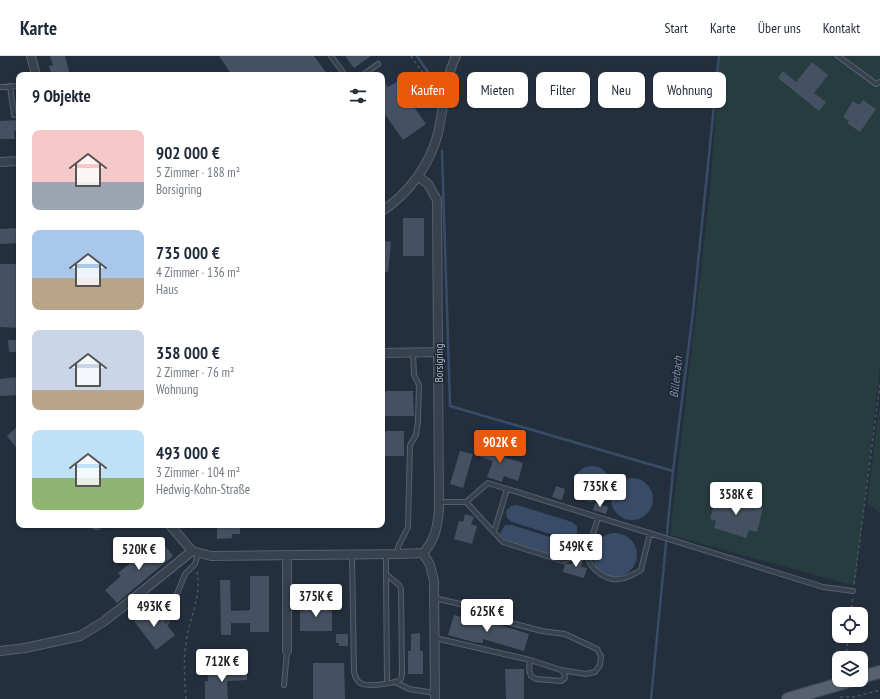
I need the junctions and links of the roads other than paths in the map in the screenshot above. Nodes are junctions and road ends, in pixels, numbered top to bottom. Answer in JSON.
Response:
{"nodes":[{"id":1,"x":31,"y":56,"type":"edge"},
{"id":2,"x":331,"y":56,"type":"edge"},
{"id":3,"x":838,"y":56,"type":"edge"},
{"id":4,"x":455,"y":58,"type":"edge"},
{"id":5,"x":378,"y":64,"type":"dead end"},
{"id":6,"x":35,"y":72,"type":"edge"},
{"id":7,"x":343,"y":72,"type":"edge"},
{"id":8,"x":367,"y":72,"type":"edge"},
{"id":9,"x":880,"y":82,"type":"edge"},
{"id":10,"x":10,"y":86,"type":"junction"},
{"id":11,"x":16,"y":86,"type":"edge"},
{"id":12,"x":0,"y":87,"type":"edge"},
{"id":13,"x":16,"y":115,"type":"edge"},
{"id":14,"x":16,"y":161,"type":"edge"},
{"id":15,"x":0,"y":162,"type":"edge"},
{"id":16,"x":418,"y":177,"type":"junction"},
{"id":17,"x":385,"y":208,"type":"edge"},
{"id":18,"x":438,"y":352,"type":"junction"},
{"id":19,"x":385,"y":353,"type":"edge"},
{"id":20,"x":413,"y":353,"type":"junction"},
{"id":21,"x":507,"y":490,"type":"junction"},
{"id":22,"x":439,"y":502,"type":"junction"},
{"id":23,"x":466,"y":502,"type":"junction"},
{"id":24,"x":598,"y":518,"type":"junction"},
{"id":25,"x":173,"y":528,"type":"edge"},
{"id":26,"x":494,"y":532,"type":"junction"},
{"id":27,"x":650,"y":534,"type":"junction"},
{"id":28,"x":195,"y":552,"type":"junction"},
{"id":29,"x":423,"y":553,"type":"junction"},
{"id":30,"x":352,"y":554,"type":"junction"},
{"id":31,"x":386,"y":554,"type":"junction"},
{"id":32,"x":398,"y":554,"type":"junction"},
{"id":33,"x":287,"y":555,"type":"junction"},
{"id":34,"x":588,"y":555,"type":"junction"},
{"id":35,"x":386,"y":574,"type":"junction"},
{"id":36,"x":853,"y":591,"type":"road end"},
{"id":37,"x":434,"y":598,"type":"junction"},
{"id":38,"x":166,"y":622,"type":"dead end"},
{"id":39,"x":434,"y":638,"type":"junction"},
{"id":40,"x":0,"y":651,"type":"edge"},
{"id":41,"x":287,"y":651,"type":"joint"},
{"id":42,"x":530,"y":660,"type":"junction"},
{"id":43,"x":561,"y":670,"type":"junction"},
{"id":44,"x":880,"y":672,"type":"edge"},
{"id":45,"x":868,"y":675,"type":"edge"},
{"id":46,"x":395,"y":682,"type":"junction"},
{"id":47,"x":387,"y":683,"type":"junction"},
{"id":48,"x":284,"y":684,"type":"dead end"},
{"id":49,"x":832,"y":686,"type":"edge"},
{"id":50,"x":435,"y":696,"type":"edge"},
{"id":51,"x":788,"y":699,"type":"edge"}],
"edges":[{"from":1,"to":6,"type":"street"},
{"from":2,"to":7,"type":"lane"},
{"from":3,"to":9,"type":"lane"},
{"from":4,"to":16,"type":"street"},
{"from":5,"to":8,"type":"lane"},
{"from":10,"to":11,"type":"lane"},
{"from":10,"to":12,"type":"lane"},
{"from":10,"to":13,"type":"lane"},
{"from":14,"to":15,"type":"street"},
{"from":16,"to":17,"type":"street"},
{"from":16,"to":18,"type":"street","name":"Borsigring"},
{"from":18,"to":20,"type":"street"},
{"from":18,"to":22,"type":"street","name":"Borsigring"},
{"from":19,"to":20,"type":"street"},
{"from":20,"to":32,"type":"lane"},
{"from":21,"to":23,"type":"lane"},
{"from":21,"to":24,"type":"lane"},
{"from":21,"to":26,"type":"lane"},
{"from":22,"to":23,"type":"lane"},
{"from":22,"to":29,"type":"street","name":"Borsigring"},
{"from":23,"to":26,"type":"lane"},
{"from":24,"to":27,"type":"lane"},
{"from":24,"to":34,"type":"lane"},
{"from":25,"to":28,"type":"street"},
{"from":26,"to":34,"type":"lane"},
{"from":27,"to":34,"type":"lane"},
{"from":27,"to":36,"type":"lane"},
{"from":28,"to":33,"type":"street"},
{"from":28,"to":38,"type":"lane"},
{"from":28,"to":40,"type":"street"},
{"from":29,"to":32,"type":"street"},
{"from":29,"to":37,"type":"street"},
{"from":30,"to":31,"type":"street"},
{"from":30,"to":33,"type":"street"},
{"from":30,"to":47,"type":"lane"},
{"from":31,"to":32,"type":"street"},
{"from":31,"to":35,"type":"lane"},
{"from":33,"to":41,"type":"street"},
{"from":35,"to":46,"type":"lane"},
{"from":35,"to":47,"type":"lane"},
{"from":37,"to":39,"type":"street"},
{"from":37,"to":43,"type":"lane"},
{"from":39,"to":42,"type":"lane"},
{"from":39,"to":50,"type":"street"},
{"from":41,"to":48,"type":"lane"},
{"from":42,"to":43,"type":"lane"},
{"from":42,"to":43,"type":"lane"},
{"from":44,"to":45,"type":"main road"},
{"from":46,"to":47,"type":"lane"},
{"from":46,"to":50,"type":"lane"},
{"from":49,"to":51,"type":"main road"}]}
